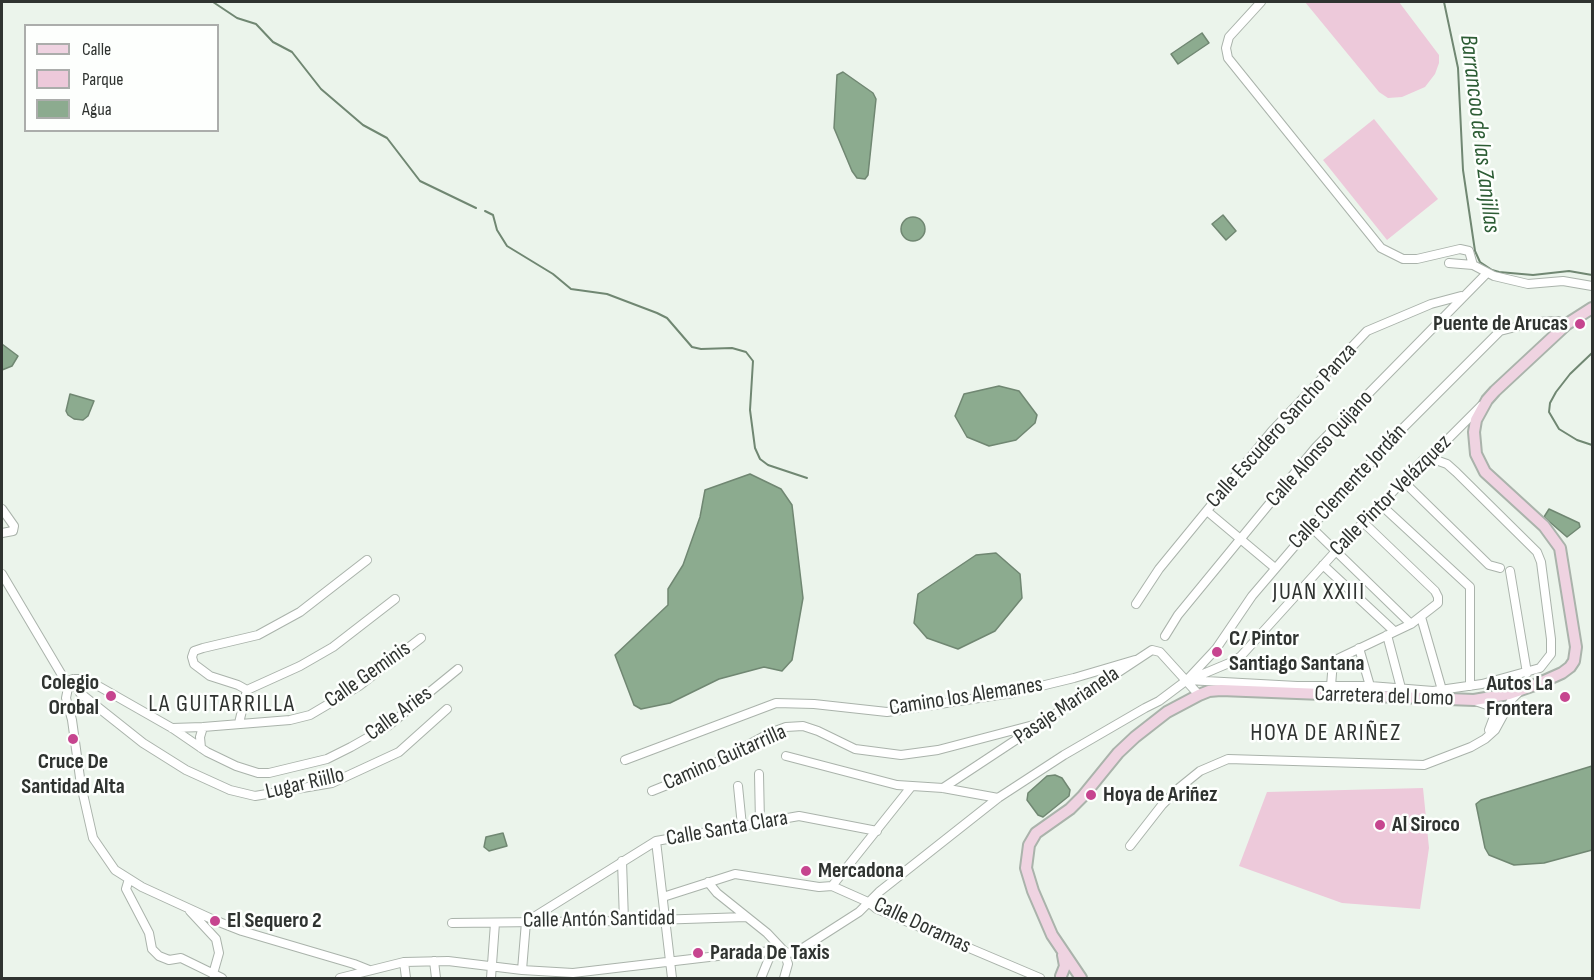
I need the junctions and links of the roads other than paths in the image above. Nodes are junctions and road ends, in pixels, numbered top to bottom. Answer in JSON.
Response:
{"nodes":[{"id":1,"x":1262,"y":2,"type":"edge"},
{"id":2,"x":1449,"y":263,"type":"dead end"},
{"id":3,"x":1473,"y":265,"type":"junction"},
{"id":4,"x":1487,"y":273,"type":"junction"},
{"id":5,"x":1593,"y":286,"type":"edge"},
{"id":6,"x":1463,"y":296,"type":"junction"},
{"id":7,"x":1593,"y":308,"type":"edge"},
{"id":8,"x":1567,"y":324,"type":"junction"},
{"id":9,"x":1487,"y":400,"type":"junction"},
{"id":10,"x":1425,"y":458,"type":"junction"},
{"id":11,"x":1403,"y":481,"type":"junction"},
{"id":12,"x":1381,"y":505,"type":"junction"},
{"id":13,"x":2,"y":509,"type":"edge"},
{"id":14,"x":1207,"y":511,"type":"junction"},
{"id":15,"x":1364,"y":523,"type":"junction"},
{"id":16,"x":1311,"y":526,"type":"junction"},
{"id":17,"x":2,"y":533,"type":"edge"},
{"id":18,"x":1241,"y":539,"type":"junction"},
{"id":19,"x":1336,"y":551,"type":"junction"},
{"id":20,"x":367,"y":560,"type":"dead end"},
{"id":21,"x":1323,"y":566,"type":"junction"},
{"id":22,"x":1275,"y":568,"type":"junction"},
{"id":23,"x":1500,"y":568,"type":"dead end"},
{"id":24,"x":1510,"y":571,"type":"dead end"},
{"id":25,"x":2,"y":574,"type":"edge"},
{"id":26,"x":394,"y":598,"type":"dead end"},
{"id":27,"x":1136,"y":604,"type":"dead end"},
{"id":28,"x":1421,"y":617,"type":"junction"},
{"id":29,"x":1411,"y":624,"type":"junction"},
{"id":30,"x":1391,"y":633,"type":"junction"},
{"id":31,"x":1165,"y":636,"type":"dead end"},
{"id":32,"x":421,"y":638,"type":"dead end"},
{"id":33,"x":1359,"y":648,"type":"junction"},
{"id":34,"x":1135,"y":660,"type":"junction"},
{"id":35,"x":458,"y":669,"type":"dead end"},
{"id":36,"x":1527,"y":673,"type":"junction"},
{"id":37,"x":70,"y":680,"type":"junction"},
{"id":38,"x":1187,"y":680,"type":"junction"},
{"id":39,"x":1331,"y":686,"type":"junction"},
{"id":40,"x":1370,"y":686,"type":"junction"},
{"id":41,"x":1470,"y":686,"type":"junction"},
{"id":42,"x":1401,"y":688,"type":"junction"},
{"id":43,"x":1522,"y":689,"type":"junction"},
{"id":44,"x":247,"y":690,"type":"junction"},
{"id":45,"x":1442,"y":690,"type":"junction"},
{"id":46,"x":1170,"y":694,"type":"junction"},
{"id":47,"x":1199,"y":695,"type":"junction"},
{"id":48,"x":1474,"y":700,"type":"junction"},
{"id":49,"x":1159,"y":701,"type":"junction"},
{"id":50,"x":1179,"y":705,"type":"junction"},
{"id":51,"x":447,"y":708,"type":"dead end"},
{"id":52,"x":1167,"y":712,"type":"junction"},
{"id":53,"x":239,"y":723,"type":"junction"},
{"id":54,"x":1041,"y":723,"type":"junction"},
{"id":55,"x":203,"y":727,"type":"junction"},
{"id":56,"x":172,"y":728,"type":"junction"},
{"id":57,"x":1485,"y":739,"type":"junction"},
{"id":58,"x":201,"y":748,"type":"junction"},
{"id":59,"x":786,"y":756,"type":"dead end"},
{"id":60,"x":625,"y":760,"type":"dead end"},
{"id":61,"x":759,"y":774,"type":"dead end"},
{"id":62,"x":738,"y":786,"type":"dead end"},
{"id":63,"x":911,"y":787,"type":"junction"},
{"id":64,"x":943,"y":788,"type":"junction"},
{"id":65,"x":652,"y":790,"type":"dead end"},
{"id":66,"x":998,"y":798,"type":"junction"},
{"id":67,"x":760,"y":823,"type":"junction"},
{"id":68,"x":742,"y":826,"type":"junction"},
{"id":69,"x":876,"y":831,"type":"junction"},
{"id":70,"x":656,"y":841,"type":"junction"},
{"id":71,"x":1130,"y":846,"type":"dead end"},
{"id":72,"x":622,"y":861,"type":"junction"},
{"id":73,"x":129,"y":879,"type":"junction"},
{"id":74,"x":708,"y":882,"type":"junction"},
{"id":75,"x":832,"y":886,"type":"junction"},
{"id":76,"x":663,"y":897,"type":"junction"},
{"id":77,"x":868,"y":902,"type":"junction"},
{"id":78,"x":187,"y":908,"type":"junction"},
{"id":79,"x":747,"y":917,"type":"junction"},
{"id":80,"x":665,"y":919,"type":"junction"},
{"id":81,"x":624,"y":921,"type":"junction"},
{"id":82,"x":526,"y":922,"type":"junction"},
{"id":83,"x":452,"y":923,"type":"dead end"},
{"id":84,"x":495,"y":923,"type":"junction"},
{"id":85,"x":772,"y":951,"type":"junction"},
{"id":86,"x":784,"y":951,"type":"junction"},
{"id":87,"x":1063,"y":952,"type":"junction"},
{"id":88,"x":434,"y":961,"type":"junction"},
{"id":89,"x":670,"y":961,"type":"junction"},
{"id":90,"x":404,"y":962,"type":"junction"},
{"id":91,"x":492,"y":967,"type":"junction"},
{"id":92,"x":369,"y":970,"type":"junction"},
{"id":93,"x":522,"y":970,"type":"junction"},
{"id":94,"x":573,"y":973,"type":"junction"},
{"id":95,"x":213,"y":974,"type":"junction"},
{"id":96,"x":1059,"y":977,"type":"edge"},
{"id":97,"x":222,"y":978,"type":"edge"},
{"id":98,"x":340,"y":978,"type":"edge"},
{"id":99,"x":406,"y":978,"type":"edge"},
{"id":100,"x":436,"y":978,"type":"edge"},
{"id":101,"x":491,"y":978,"type":"edge"},
{"id":102,"x":585,"y":978,"type":"edge"},
{"id":103,"x":672,"y":978,"type":"edge"},
{"id":104,"x":761,"y":978,"type":"edge"},
{"id":105,"x":784,"y":978,"type":"edge"},
{"id":106,"x":1040,"y":978,"type":"edge"},
{"id":107,"x":1080,"y":978,"type":"edge"}],
"edges":[{"from":1,"to":3,"type":"street"},
{"from":2,"to":3,"type":"street"},
{"from":3,"to":4,"type":"street"},
{"from":4,"to":5,"type":"street"},
{"from":4,"to":6,"type":"street","name":"Calle Alonso Quijano"},
{"from":6,"to":14,"type":"street","name":"Calle Escudero Sancho Panza"},
{"from":6,"to":18,"type":"street","name":"Calle Alonso Quijano"},
{"from":7,"to":8,"type":"main road","name":"Carretera del Lomo"},
{"from":8,"to":9,"type":"main road","name":"Carretera del Lomo"},
{"from":8,"to":16,"type":"street","name":"Calle Clemente Jordán"},
{"from":9,"to":10,"type":"street","name":"Calle Pintor Velázquez"},
{"from":9,"to":43,"type":"main road","name":"Carretera del Lomo"},
{"from":10,"to":11,"type":"street","name":"Calle Pintor Velázquez"},
{"from":10,"to":36,"type":"street"},
{"from":11,"to":12,"type":"street","name":"Calle Pintor Velázquez"},
{"from":11,"to":23,"type":"street"},
{"from":12,"to":15,"type":"street","name":"Calle Pintor Velázquez"},
{"from":12,"to":41,"type":"street"},
{"from":13,"to":17,"type":"street"},
{"from":14,"to":18,"type":"street"},
{"from":14,"to":27,"type":"street","name":"Calle Escudero Sancho Panza"},
{"from":15,"to":19,"type":"street","name":"Calle Pintor Velázquez"},
{"from":15,"to":28,"type":"street"},
{"from":16,"to":19,"type":"street"},
{"from":16,"to":22,"type":"street","name":"Calle Clemente Jordán"},
{"from":18,"to":22,"type":"street"},
{"from":18,"to":31,"type":"street","name":"Calle Alonso Quijano"},
{"from":19,"to":21,"type":"street","name":"Calle Pintor Velázquez"},
{"from":19,"to":29,"type":"street"},
{"from":20,"to":44,"type":"street"},
{"from":21,"to":30,"type":"street"},
{"from":21,"to":38,"type":"street","name":"Calle Pintor Velázquez"},
{"from":22,"to":38,"type":"street","name":"Calle Clemente Jordán"},
{"from":24,"to":36,"type":"street"},
{"from":25,"to":37,"type":"street","name":"Lugar Riillo"},
{"from":26,"to":44,"type":"street"},
{"from":28,"to":29,"type":"street"},
{"from":28,"to":45,"type":"street"},
{"from":29,"to":30,"type":"street"},
{"from":30,"to":33,"type":"street"},
{"from":30,"to":42,"type":"street"},
{"from":32,"to":53,"type":"street","name":"Calle Geminis"},
{"from":33,"to":39,"type":"street"},
{"from":33,"to":40,"type":"street"},
{"from":34,"to":38,"type":"street","name":"Pasaje Marianela"},
{"from":34,"to":54,"type":"street","name":"Pasaje Marianela"},
{"from":34,"to":60,"type":"street","name":"Camino los Alemanes"},
{"from":35,"to":58,"type":"street","name":"Calle Aries"},
{"from":36,"to":41,"type":"street"},
{"from":37,"to":51,"type":"street","name":"Lugar Riillo"},
{"from":37,"to":56,"type":"street","name":"Calle Aries"},
{"from":37,"to":73,"type":"street"},
{"from":38,"to":39,"type":"street"},
{"from":38,"to":46,"type":"street","name":"Calle Clemente Jordán"},
{"from":38,"to":47,"type":"street"},
{"from":39,"to":40,"type":"street"},
{"from":40,"to":42,"type":"street"},
{"from":41,"to":45,"type":"street"},
{"from":42,"to":45,"type":"street"},
{"from":43,"to":48,"type":"main road","name":"Carretera del Lomo"},
{"from":43,"to":57,"type":"street"},
{"from":44,"to":53,"type":"street"},
{"from":46,"to":49,"type":"street","name":"Calle Clemente Jordán"},
{"from":46,"to":50,"type":"street"},
{"from":47,"to":48,"type":"main road","name":"Carretera del Lomo"},
{"from":47,"to":50,"type":"main road","name":"Carretera del Lomo"},
{"from":48,"to":57,"type":"street"},
{"from":49,"to":52,"type":"street"},
{"from":49,"to":66,"type":"street","name":"Calle Clemente Jordán"},
{"from":50,"to":52,"type":"main road","name":"Carretera del Lomo"},
{"from":52,"to":87,"type":"main road","name":"Carretera del Lomo"},
{"from":53,"to":55,"type":"street","name":"Calle Geminis"},
{"from":54,"to":64,"type":"street","name":"Pasaje Marianela"},
{"from":54,"to":65,"type":"street","name":"Camino Guitarrilla"},
{"from":55,"to":56,"type":"street","name":"Calle Geminis"},
{"from":55,"to":58,"type":"street"},
{"from":56,"to":58,"type":"street","name":"Calle Aries"},
{"from":57,"to":71,"type":"street"},
{"from":59,"to":63,"type":"street"},
{"from":61,"to":67,"type":"street"},
{"from":62,"to":68,"type":"street"},
{"from":63,"to":64,"type":"street"},
{"from":63,"to":69,"type":"street"},
{"from":64,"to":66,"type":"street"},
{"from":66,"to":77,"type":"street","name":"Calle Clemente Jordán"},
{"from":67,"to":68,"type":"street","name":"Calle Santa Clara"},
{"from":67,"to":69,"type":"street","name":"Calle Santa Clara"},
{"from":68,"to":70,"type":"street","name":"Calle Santa Clara"},
{"from":69,"to":75,"type":"street"},
{"from":70,"to":72,"type":"street","name":"Calle Santa Clara"},
{"from":70,"to":76,"type":"street"},
{"from":72,"to":81,"type":"street"},
{"from":72,"to":82,"type":"street","name":"Calle Santa Clara"},
{"from":73,"to":78,"type":"street"},
{"from":73,"to":95,"type":"street"},
{"from":74,"to":75,"type":"street","name":"Calle Doramas"},
{"from":74,"to":76,"type":"street","name":"Calle Doramas"},
{"from":74,"to":79,"type":"street"},
{"from":75,"to":77,"type":"street","name":"Calle Doramas"},
{"from":76,"to":80,"type":"street"},
{"from":77,"to":86,"type":"street","name":"Calle Clemente Jordán"},
{"from":77,"to":106,"type":"street","name":"Calle Doramas"},
{"from":78,"to":92,"type":"street"},
{"from":78,"to":95,"type":"street"},
{"from":79,"to":80,"type":"street","name":"Calle Antón Santidad"},
{"from":79,"to":86,"type":"street"},
{"from":80,"to":81,"type":"street","name":"Calle Antón Santidad"},
{"from":80,"to":89,"type":"street"},
{"from":81,"to":82,"type":"street","name":"Calle Antón Santidad"},
{"from":82,"to":84,"type":"street","name":"Calle Antón Santidad"},
{"from":82,"to":93,"type":"street"},
{"from":83,"to":84,"type":"street","name":"Calle Antón Santidad"},
{"from":84,"to":91,"type":"street"},
{"from":85,"to":86,"type":"street","name":"Calle Clemente Jordán"},
{"from":85,"to":89,"type":"street","name":"Calle Clemente Jordán"},
{"from":85,"to":104,"type":"street"},
{"from":86,"to":105,"type":"street"},
{"from":87,"to":96,"type":"main road"},
{"from":87,"to":107,"type":"main road","name":"Carretera del Lomo"},
{"from":88,"to":90,"type":"street"},
{"from":88,"to":91,"type":"street"},
{"from":88,"to":100,"type":"street"},
{"from":89,"to":94,"type":"street","name":"Calle Clemente Jordán"},
{"from":89,"to":103,"type":"street"},
{"from":90,"to":92,"type":"street"},
{"from":90,"to":99,"type":"street"},
{"from":91,"to":93,"type":"street"},
{"from":91,"to":101,"type":"street"},
{"from":92,"to":98,"type":"street"},
{"from":93,"to":94,"type":"street"},
{"from":94,"to":102,"type":"street"},
{"from":95,"to":97,"type":"street"},
{"from":96,"to":107,"type":"main road"}]}
